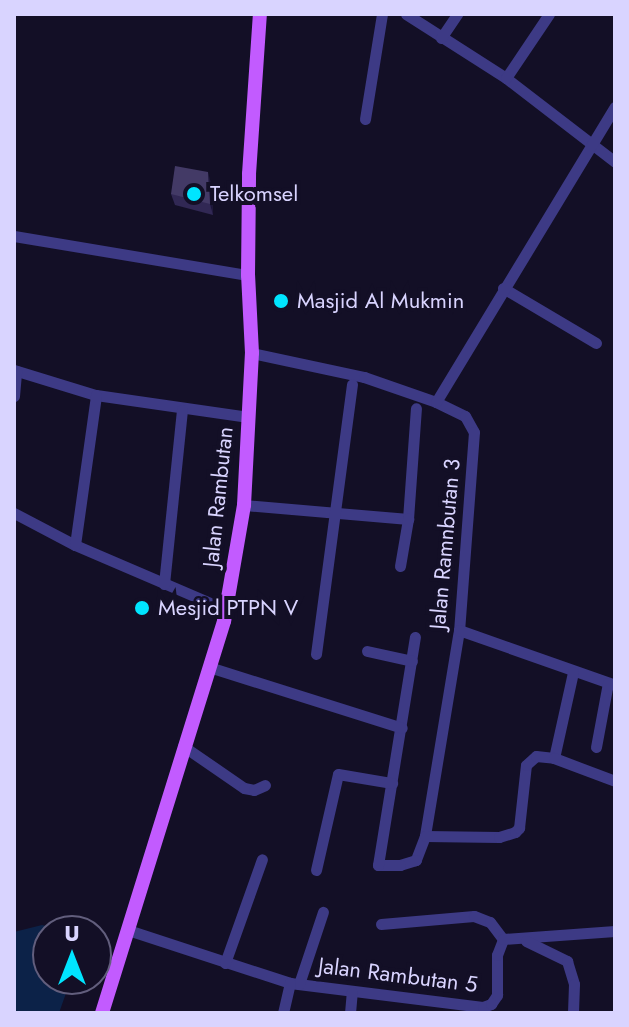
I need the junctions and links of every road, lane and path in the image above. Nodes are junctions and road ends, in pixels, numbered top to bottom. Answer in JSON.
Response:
{"nodes":[{"id":1,"x":260,"y":14,"type":"edge"},
{"id":2,"x":382,"y":14,"type":"edge"},
{"id":3,"x":406,"y":14,"type":"edge"},
{"id":4,"x":457,"y":14,"type":"edge"},
{"id":5,"x":549,"y":14,"type":"edge"},
{"id":6,"x":441,"y":38,"type":"junction"},
{"id":7,"x":506,"y":78,"type":"junction"},
{"id":8,"x":615,"y":107,"type":"edge"},
{"id":9,"x":365,"y":119,"type":"dead end"},
{"id":10,"x":592,"y":145,"type":"junction"},
{"id":11,"x":615,"y":162,"type":"edge"},
{"id":12,"x":14,"y":236,"type":"edge"},
{"id":13,"x":248,"y":275,"type":"junction"},
{"id":14,"x":503,"y":288,"type":"junction"},
{"id":15,"x":596,"y":343,"type":"dead end"},
{"id":16,"x":252,"y":353,"type":"junction"},
{"id":17,"x":15,"y":370,"type":"edge"},
{"id":18,"x":352,"y":384,"type":"dead end"},
{"id":19,"x":96,"y":395,"type":"junction"},
{"id":20,"x":14,"y":396,"type":"edge"},
{"id":21,"x":436,"y":402,"type":"junction"},
{"id":22,"x":416,"y":408,"type":"dead end"},
{"id":23,"x":182,"y":410,"type":"junction"},
{"id":24,"x":248,"y":417,"type":"junction"},
{"id":25,"x":244,"y":505,"type":"junction"},
{"id":26,"x":14,"y":513,"type":"edge"},
{"id":27,"x":336,"y":513,"type":"junction"},
{"id":28,"x":408,"y":519,"type":"junction"},
{"id":29,"x":75,"y":545,"type":"junction"},
{"id":30,"x":400,"y":566,"type":"dead end"},
{"id":31,"x":164,"y":584,"type":"junction"},
{"id":32,"x":227,"y":610,"type":"junction"},
{"id":33,"x":459,"y":630,"type":"junction"},
{"id":34,"x":415,"y":637,"type":"dead end"},
{"id":35,"x":367,"y":651,"type":"dead end"},
{"id":36,"x":316,"y":654,"type":"dead end"},
{"id":37,"x":412,"y":661,"type":"junction"},
{"id":38,"x":209,"y":667,"type":"junction"},
{"id":39,"x":573,"y":672,"type":"junction"},
{"id":40,"x":612,"y":684,"type":"edge"},
{"id":41,"x":402,"y":728,"type":"junction"},
{"id":42,"x":183,"y":746,"type":"junction"},
{"id":43,"x":596,"y":747,"type":"dead end"},
{"id":44,"x":554,"y":758,"type":"junction"},
{"id":45,"x":615,"y":781,"type":"edge"},
{"id":46,"x":392,"y":783,"type":"junction"},
{"id":47,"x":265,"y":785,"type":"dead end"},
{"id":48,"x":425,"y":836,"type":"junction"},
{"id":49,"x":262,"y":859,"type":"dead end"},
{"id":50,"x":316,"y":870,"type":"dead end"},
{"id":51,"x":323,"y":912,"type":"dead end"},
{"id":52,"x":381,"y":924,"type":"dead end"},
{"id":53,"x":128,"y":930,"type":"junction"},
{"id":54,"x":615,"y":931,"type":"edge"},
{"id":55,"x":503,"y":939,"type":"junction"},
{"id":56,"x":522,"y":939,"type":"junction"},
{"id":57,"x":225,"y":963,"type":"junction"},
{"id":58,"x":294,"y":983,"type":"junction"},
{"id":59,"x":352,"y":992,"type":"junction"},
{"id":60,"x":102,"y":1013,"type":"edge"},
{"id":61,"x":283,"y":1013,"type":"edge"},
{"id":62,"x":350,"y":1013,"type":"edge"},
{"id":63,"x":573,"y":1013,"type":"edge"}],
"edges":[{"from":1,"to":13,"type":"main road","name":"Jalan Rambutan"},
{"from":2,"to":9,"type":"street"},
{"from":3,"to":6,"type":"street"},
{"from":4,"to":6,"type":"street"},
{"from":5,"to":7,"type":"street"},
{"from":6,"to":7,"type":"street"},
{"from":7,"to":10,"type":"street"},
{"from":8,"to":10,"type":"street"},
{"from":10,"to":11,"type":"street"},
{"from":10,"to":14,"type":"street"},
{"from":12,"to":13,"type":"street"},
{"from":13,"to":16,"type":"main road","name":"Jalan Rambutan"},
{"from":14,"to":15,"type":"street"},
{"from":14,"to":21,"type":"street"},
{"from":16,"to":21,"type":"street","name":"Jalan Ramnbutan 3"},
{"from":16,"to":24,"type":"main road","name":"Jalan Rambutan"},
{"from":17,"to":19,"type":"street"},
{"from":17,"to":20,"type":"street"},
{"from":18,"to":27,"type":"street"},
{"from":19,"to":23,"type":"street"},
{"from":19,"to":29,"type":"street"},
{"from":21,"to":33,"type":"street","name":"Jalan Ramnbutan 3"},
{"from":22,"to":28,"type":"street"},
{"from":23,"to":24,"type":"street"},
{"from":23,"to":31,"type":"street"},
{"from":24,"to":25,"type":"main road","name":"Jalan Rambutan"},
{"from":25,"to":27,"type":"street"},
{"from":25,"to":32,"type":"main road","name":"Jalan Rambutan"},
{"from":26,"to":29,"type":"street"},
{"from":27,"to":28,"type":"street"},
{"from":27,"to":36,"type":"street"},
{"from":28,"to":30,"type":"street"},
{"from":29,"to":31,"type":"street"},
{"from":31,"to":32,"type":"street"},
{"from":32,"to":38,"type":"main road","name":"Jalan Rambutan"},
{"from":33,"to":39,"type":"street"},
{"from":33,"to":48,"type":"street","name":"Jalan Ramnbutan 3"},
{"from":34,"to":37,"type":"street"},
{"from":35,"to":37,"type":"street"},
{"from":37,"to":41,"type":"street"},
{"from":38,"to":41,"type":"street"},
{"from":38,"to":42,"type":"main road","name":"Jalan Rambutan"},
{"from":39,"to":40,"type":"street"},
{"from":39,"to":44,"type":"street"},
{"from":40,"to":43,"type":"street"},
{"from":41,"to":46,"type":"street"},
{"from":42,"to":47,"type":"street"},
{"from":42,"to":53,"type":"main road","name":"Jalan Rambutan"},
{"from":44,"to":45,"type":"street"},
{"from":44,"to":48,"type":"street"},
{"from":46,"to":48,"type":"street","name":"Jalan Ramnbutan 3"},
{"from":46,"to":50,"type":"street"},
{"from":49,"to":57,"type":"street"},
{"from":51,"to":58,"type":"street"},
{"from":52,"to":55,"type":"street"},
{"from":53,"to":57,"type":"street","name":"Jalan Rambutan 5"},
{"from":53,"to":60,"type":"main road","name":"Jalan Rambutan"},
{"from":54,"to":56,"type":"street"},
{"from":55,"to":56,"type":"street"},
{"from":55,"to":59,"type":"street","name":"Jalan Rambutan 5"},
{"from":56,"to":63,"type":"street"},
{"from":57,"to":58,"type":"street","name":"Jalan Rambutan 5"},
{"from":58,"to":59,"type":"street","name":"Jalan Rambutan 5"},
{"from":58,"to":61,"type":"street"},
{"from":59,"to":62,"type":"street"}]}
